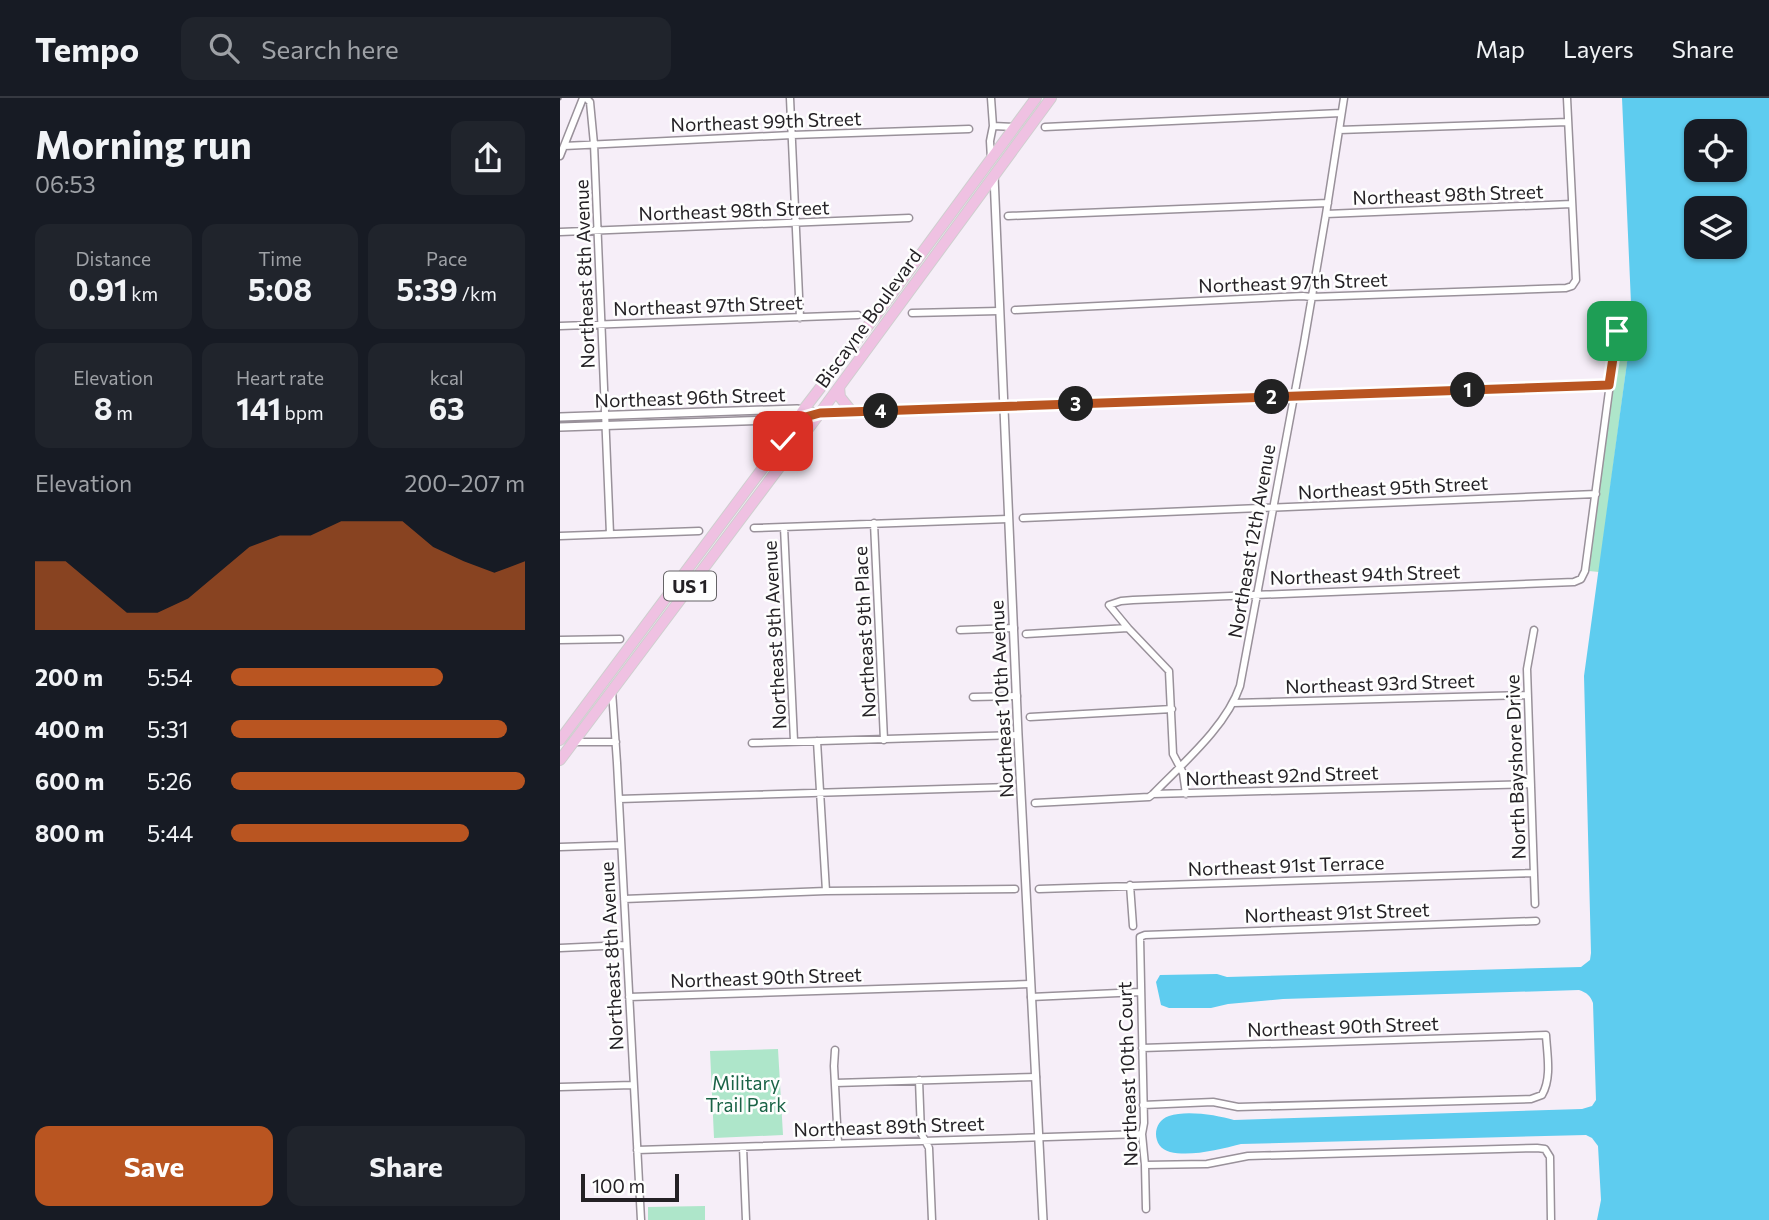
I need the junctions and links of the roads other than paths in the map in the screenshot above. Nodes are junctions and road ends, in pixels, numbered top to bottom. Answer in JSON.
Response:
{"nodes":[{"id":1,"x":584,"y":98,"type":"edge"},
{"id":2,"x":790,"y":98,"type":"edge"},
{"id":3,"x":991,"y":98,"type":"edge"},
{"id":4,"x":1036,"y":98,"type":"edge"},
{"id":5,"x":1051,"y":98,"type":"edge"},
{"id":6,"x":1344,"y":98,"type":"edge"},
{"id":7,"x":1567,"y":98,"type":"edge"},
{"id":8,"x":1341,"y":114,"type":"junction"},
{"id":9,"x":1568,"y":122,"type":"junction"},
{"id":10,"x":993,"y":126,"type":"junction"},
{"id":11,"x":1014,"y":127,"type":"junction"},
{"id":12,"x":1045,"y":127,"type":"dead end"},
{"id":13,"x":969,"y":129,"type":"dead end"},
{"id":14,"x":1339,"y":130,"type":"junction"},
{"id":15,"x":792,"y":135,"type":"junction"},
{"id":16,"x":594,"y":144,"type":"junction"},
{"id":17,"x":564,"y":146,"type":"junction"},
{"id":18,"x":560,"y":156,"type":"edge"},
{"id":19,"x":991,"y":159,"type":"junction"},
{"id":20,"x":994,"y":176,"type":"junction"},
{"id":21,"x":1328,"y":203,"type":"junction"},
{"id":22,"x":1572,"y":204,"type":"junction"},
{"id":23,"x":1326,"y":215,"type":"junction"},
{"id":24,"x":1008,"y":216,"type":"dead end"},
{"id":25,"x":909,"y":218,"type":"dead end"},
{"id":26,"x":796,"y":223,"type":"junction"},
{"id":27,"x":598,"y":231,"type":"junction"},
{"id":28,"x":560,"y":232,"type":"edge"},
{"id":29,"x":1311,"y":297,"type":"junction"},
{"id":30,"x":1015,"y":310,"type":"dead end"},
{"id":31,"x":999,"y":311,"type":"junction"},
{"id":32,"x":912,"y":313,"type":"dead end"},
{"id":33,"x":858,"y":316,"type":"dead end"},
{"id":34,"x":800,"y":318,"type":"junction"},
{"id":35,"x":600,"y":325,"type":"junction"},
{"id":36,"x":560,"y":326,"type":"edge"},
{"id":37,"x":1617,"y":331,"type":"dead end"},
{"id":38,"x":1609,"y":385,"type":"junction"},
{"id":39,"x":839,"y":387,"type":"junction"},
{"id":40,"x":1293,"y":396,"type":"junction"},
{"id":41,"x":1003,"y":407,"type":"junction"},
{"id":42,"x":804,"y":409,"type":"junction"},
{"id":43,"x":852,"y":412,"type":"junction"},
{"id":44,"x":820,"y":413,"type":"junction"},
{"id":45,"x":606,"y":415,"type":"junction"},
{"id":46,"x":560,"y":417,"type":"edge"},
{"id":47,"x":772,"y":419,"type":"junction"},
{"id":48,"x":798,"y":419,"type":"junction"},
{"id":49,"x":606,"y":425,"type":"junction"},
{"id":50,"x":560,"y":426,"type":"edge"},
{"id":51,"x":783,"y":441,"type":"junction"},
{"id":52,"x":1595,"y":494,"type":"junction"},
{"id":53,"x":1272,"y":508,"type":"junction"},
{"id":54,"x":1023,"y":518,"type":"dead end"},
{"id":55,"x":1008,"y":519,"type":"junction"},
{"id":56,"x":874,"y":523,"type":"junction"},
{"id":57,"x":784,"y":527,"type":"junction"},
{"id":58,"x":754,"y":528,"type":"dead end"},
{"id":59,"x":699,"y":531,"type":"dead end"},
{"id":60,"x":610,"y":534,"type":"junction"},
{"id":61,"x":560,"y":536,"type":"edge"},
{"id":62,"x":683,"y":577,"type":"junction"},
{"id":63,"x":1258,"y":594,"type":"junction"},
{"id":64,"x":679,"y":601,"type":"junction"},
{"id":65,"x":1014,"y":628,"type":"junction"},
{"id":66,"x":1128,"y":628,"type":"junction"},
{"id":67,"x":960,"y":630,"type":"dead end"},
{"id":68,"x":1534,"y":630,"type":"dead end"},
{"id":69,"x":1026,"y":634,"type":"dead end"},
{"id":70,"x":620,"y":639,"type":"dead end"},
{"id":71,"x":560,"y":640,"type":"edge"},
{"id":72,"x":613,"y":669,"type":"junction"},
{"id":73,"x":612,"y":691,"type":"junction"},
{"id":74,"x":1017,"y":695,"type":"junction"},
{"id":75,"x":1528,"y":695,"type":"junction"},
{"id":76,"x":973,"y":697,"type":"dead end"},
{"id":77,"x":1233,"y":703,"type":"junction"},
{"id":78,"x":1172,"y":709,"type":"junction"},
{"id":79,"x":1030,"y":717,"type":"dead end"},
{"id":80,"x":1018,"y":735,"type":"junction"},
{"id":81,"x":560,"y":740,"type":"edge"},
{"id":82,"x":884,"y":740,"type":"junction"},
{"id":83,"x":794,"y":741,"type":"junction"},
{"id":84,"x":817,"y":741,"type":"junction"},
{"id":85,"x":573,"y":742,"type":"junction"},
{"id":86,"x":616,"y":742,"type":"junction"},
{"id":87,"x":752,"y":743,"type":"dead end"},
{"id":88,"x":560,"y":760,"type":"edge"},
{"id":89,"x":1179,"y":767,"type":"junction"},
{"id":90,"x":1531,"y":784,"type":"junction"},
{"id":91,"x":1010,"y":787,"type":"dead end"},
{"id":92,"x":820,"y":794,"type":"junction"},
{"id":93,"x":1153,"y":794,"type":"junction"},
{"id":94,"x":1186,"y":794,"type":"junction"},
{"id":95,"x":619,"y":799,"type":"junction"},
{"id":96,"x":1035,"y":803,"type":"dead end"},
{"id":97,"x":621,"y":845,"type":"junction"},
{"id":98,"x":560,"y":847,"type":"edge"},
{"id":99,"x":1534,"y":873,"type":"junction"},
{"id":100,"x":1130,"y":885,"type":"junction"},
{"id":101,"x":1015,"y":889,"type":"dead end"},
{"id":102,"x":1040,"y":889,"type":"dead end"},
{"id":103,"x":826,"y":891,"type":"junction"},
{"id":104,"x":624,"y":899,"type":"junction"},
{"id":105,"x":1535,"y":904,"type":"dead end"},
{"id":106,"x":1536,"y":921,"type":"dead end"},
{"id":107,"x":1133,"y":926,"type":"dead end"},
{"id":108,"x":1140,"y":937,"type":"joint"},
{"id":109,"x":626,"y":945,"type":"junction"},
{"id":110,"x":560,"y":948,"type":"edge"},
{"id":111,"x":1030,"y":984,"type":"junction"},
{"id":112,"x":1140,"y":992,"type":"junction"},
{"id":113,"x":629,"y":997,"type":"junction"},
{"id":114,"x":1031,"y":997,"type":"junction"},
{"id":115,"x":1142,"y":1048,"type":"junction"},
{"id":116,"x":835,"y":1050,"type":"dead end"},
{"id":117,"x":1036,"y":1077,"type":"junction"},
{"id":118,"x":919,"y":1080,"type":"junction"},
{"id":119,"x":835,"y":1083,"type":"junction"},
{"id":120,"x":633,"y":1085,"type":"junction"},
{"id":121,"x":560,"y":1087,"type":"edge"},
{"id":122,"x":1143,"y":1105,"type":"junction"},
{"id":123,"x":1142,"y":1134,"type":"junction"},
{"id":124,"x":1038,"y":1137,"type":"junction"},
{"id":125,"x":924,"y":1141,"type":"junction"},
{"id":126,"x":838,"y":1143,"type":"junction"},
{"id":127,"x":743,"y":1147,"type":"junction"},
{"id":128,"x":637,"y":1150,"type":"junction"},
{"id":129,"x":1146,"y":1165,"type":"junction"},
{"id":130,"x":1146,"y":1209,"type":"dead end"},
{"id":131,"x":641,"y":1220,"type":"edge"},
{"id":132,"x":746,"y":1220,"type":"edge"},
{"id":133,"x":932,"y":1220,"type":"edge"},
{"id":134,"x":1043,"y":1220,"type":"edge"},
{"id":135,"x":1551,"y":1220,"type":"edge"}],
"edges":[{"from":1,"to":16,"type":"street","name":"Northeast 8th Avenue"},
{"from":1,"to":17,"type":"street"},
{"from":2,"to":15,"type":"street"},
{"from":3,"to":10,"type":"street"},
{"from":4,"to":11,"type":"main road","name":"Biscayne Boulevard","number":"US 1"},
{"from":5,"to":20,"type":"main road","name":"Biscayne Boulevard","number":"US 1"},
{"from":6,"to":8,"type":"street","name":"Northeast 12th Avenue"},
{"from":7,"to":9,"type":"street"},
{"from":8,"to":12,"type":"street"},
{"from":8,"to":14,"type":"street","name":"Northeast 12th Avenue"},
{"from":9,"to":14,"type":"street"},
{"from":9,"to":22,"type":"street"},
{"from":10,"to":11,"type":"street"},
{"from":10,"to":19,"type":"street"},
{"from":11,"to":19,"type":"main road","name":"Biscayne Boulevard","number":"US 1"},
{"from":13,"to":15,"type":"street","name":"Northeast 99th Street"},
{"from":14,"to":21,"type":"street","name":"Northeast 12th Avenue"},
{"from":15,"to":16,"type":"street","name":"Northeast 99th Street"},
{"from":15,"to":26,"type":"street"},
{"from":16,"to":17,"type":"street","name":"Northeast 99th Street"},
{"from":16,"to":27,"type":"street","name":"Northeast 8th Avenue"},
{"from":17,"to":18,"type":"street"},
{"from":19,"to":42,"type":"main road","name":"Biscayne Boulevard","number":"US 1"},
{"from":20,"to":31,"type":"street","name":"Northeast 10th Avenue"},
{"from":20,"to":39,"type":"main road","name":"Biscayne Boulevard","number":"US 1"},
{"from":21,"to":23,"type":"street","name":"Northeast 12th Avenue"},
{"from":21,"to":24,"type":"street","name":"Northeast 98th Street"},
{"from":22,"to":23,"type":"street","name":"Northeast 98th Street"},
{"from":22,"to":29,"type":"street","name":"Northeast 97th Street"},
{"from":23,"to":29,"type":"street","name":"Northeast 12th Avenue"},
{"from":25,"to":26,"type":"street","name":"Northeast 98th Street"},
{"from":26,"to":27,"type":"street","name":"Northeast 98th Street"},
{"from":26,"to":34,"type":"street"},
{"from":27,"to":28,"type":"street","name":"Northeast 98th Street"},
{"from":27,"to":35,"type":"street","name":"Northeast 8th Avenue"},
{"from":29,"to":30,"type":"street","name":"Northeast 97th Street"},
{"from":29,"to":40,"type":"street","name":"Northeast 12th Avenue"},
{"from":31,"to":32,"type":"street"},
{"from":31,"to":41,"type":"street","name":"Northeast 10th Avenue"},
{"from":33,"to":34,"type":"street","name":"Northeast 97th Street"},
{"from":34,"to":35,"type":"street","name":"Northeast 97th Street"},
{"from":35,"to":36,"type":"street","name":"Northeast 97th Street"},
{"from":35,"to":45,"type":"street","name":"Northeast 8th Avenue"},
{"from":37,"to":38,"type":"street"},
{"from":38,"to":40,"type":"street"},
{"from":38,"to":52,"type":"street"},
{"from":39,"to":43,"type":"main road"},
{"from":39,"to":44,"type":"main road","name":"Biscayne Boulevard","number":"US 1"},
{"from":40,"to":41,"type":"street"},
{"from":40,"to":53,"type":"street","name":"Northeast 12th Avenue"},
{"from":41,"to":43,"type":"street","name":"Northeast 96th Street"},
{"from":41,"to":55,"type":"street","name":"Northeast 10th Avenue"},
{"from":42,"to":44,"type":"street","name":"Northeast 96th Street"},
{"from":42,"to":45,"type":"street","name":"Northeast 96th Street"},
{"from":42,"to":48,"type":"main road","name":"Biscayne Boulevard","number":"US 1"},
{"from":43,"to":44,"type":"street","name":"Northeast 96th Street"},
{"from":44,"to":48,"type":"street","name":"Northeast 96th Street"},
{"from":44,"to":64,"type":"main road","name":"Biscayne Boulevard","number":"US 1"},
{"from":45,"to":46,"type":"street","name":"Northeast 96th Street"},
{"from":45,"to":49,"type":"street","name":"Northeast 8th Avenue"},
{"from":47,"to":48,"type":"street","name":"Northeast 96th Street"},
{"from":47,"to":49,"type":"street","name":"Northeast 96th Street"},
{"from":47,"to":51,"type":"main road"},
{"from":48,"to":51,"type":"main road","name":"Biscayne Boulevard","number":"US 1"},
{"from":49,"to":50,"type":"street","name":"Northeast 96th Street"},
{"from":49,"to":60,"type":"street","name":"Northeast 8th Avenue"},
{"from":51,"to":62,"type":"main road","name":"Biscayne Boulevard","number":"US 1"},
{"from":52,"to":53,"type":"street","name":"Northeast 95th Street"},
{"from":52,"to":63,"type":"street","name":"Northeast 94th Street"},
{"from":53,"to":54,"type":"street","name":"Northeast 95th Street"},
{"from":53,"to":63,"type":"street","name":"Northeast 12th Avenue"},
{"from":55,"to":56,"type":"street"},
{"from":55,"to":65,"type":"street","name":"Northeast 10th Avenue"},
{"from":56,"to":57,"type":"street"},
{"from":56,"to":82,"type":"street","name":"Northeast 9th Place"},
{"from":57,"to":58,"type":"street"},
{"from":57,"to":83,"type":"street","name":"Northeast 9th Avenue"},
{"from":59,"to":60,"type":"street"},
{"from":60,"to":61,"type":"street"},
{"from":62,"to":64,"type":"main road"},
{"from":62,"to":72,"type":"main road","name":"Biscayne Boulevard","number":"US 1"},
{"from":63,"to":66,"type":"street","name":"Northeast 94th Street"},
{"from":63,"to":77,"type":"street","name":"Northeast 12th Avenue"},
{"from":64,"to":73,"type":"main road","name":"Biscayne Boulevard","number":"US 1"},
{"from":65,"to":67,"type":"street"},
{"from":65,"to":74,"type":"street","name":"Northeast 10th Avenue"},
{"from":66,"to":69,"type":"street"},
{"from":66,"to":78,"type":"street"},
{"from":68,"to":75,"type":"street","name":"North Bayshore Drive"},
{"from":70,"to":71,"type":"street"},
{"from":72,"to":73,"type":"main road"},
{"from":72,"to":81,"type":"main road","name":"Biscayne Boulevard","number":"US 1"},
{"from":73,"to":85,"type":"main road","name":"Biscayne Boulevard","number":"US 1"},
{"from":73,"to":86,"type":"street","name":"Northeast 8th Avenue"},
{"from":74,"to":76,"type":"street"},
{"from":74,"to":80,"type":"street","name":"Northeast 10th Avenue"},
{"from":75,"to":77,"type":"street","name":"Northeast 93rd Street"},
{"from":75,"to":90,"type":"street","name":"North Bayshore Drive"},
{"from":77,"to":89,"type":"street","name":"Northeast 12th Avenue"},
{"from":78,"to":79,"type":"street"},
{"from":78,"to":89,"type":"street"},
{"from":80,"to":82,"type":"street"},
{"from":80,"to":111,"type":"street","name":"Northeast 10th Avenue"},
{"from":82,"to":84,"type":"street"},
{"from":83,"to":84,"type":"street"},
{"from":83,"to":87,"type":"street"},
{"from":84,"to":92,"type":"street"},
{"from":85,"to":86,"type":"street"},
{"from":85,"to":88,"type":"main road","name":"Biscayne Boulevard","number":"US 1"},
{"from":86,"to":95,"type":"street","name":"Northeast 8th Avenue"},
{"from":89,"to":93,"type":"street","name":"Northeast 12th Avenue"},
{"from":89,"to":94,"type":"street"},
{"from":90,"to":94,"type":"street","name":"Northeast 92nd Street"},
{"from":90,"to":99,"type":"street","name":"North Bayshore Drive"},
{"from":91,"to":92,"type":"street"},
{"from":92,"to":95,"type":"street"},
{"from":92,"to":103,"type":"street"},
{"from":93,"to":94,"type":"street","name":"Northeast 92nd Street"},
{"from":93,"to":96,"type":"street","name":"Northeast 92nd Street"},
{"from":95,"to":97,"type":"street","name":"Northeast 8th Avenue"},
{"from":97,"to":98,"type":"street"},
{"from":97,"to":104,"type":"street","name":"Northeast 8th Avenue"},
{"from":99,"to":100,"type":"street","name":"Northeast 91st Terrace"},
{"from":99,"to":105,"type":"street","name":"North Bayshore Drive"},
{"from":100,"to":102,"type":"street","name":"Northeast 91st Terrace"},
{"from":100,"to":107,"type":"street"},
{"from":101,"to":103,"type":"street"},
{"from":103,"to":104,"type":"street"},
{"from":104,"to":109,"type":"street","name":"Northeast 8th Avenue"},
{"from":106,"to":108,"type":"street","name":"Northeast 91st Street"},
{"from":108,"to":112,"type":"street","name":"Northeast 10th Court"},
{"from":109,"to":110,"type":"street"},
{"from":109,"to":113,"type":"street","name":"Northeast 8th Avenue"},
{"from":111,"to":113,"type":"street","name":"Northeast 90th Street"},
{"from":111,"to":114,"type":"street","name":"Northeast 10th Avenue"},
{"from":112,"to":114,"type":"street"},
{"from":112,"to":115,"type":"street","name":"Northeast 10th Court"},
{"from":113,"to":120,"type":"street","name":"Northeast 8th Avenue"},
{"from":114,"to":117,"type":"street","name":"Northeast 10th Avenue"},
{"from":115,"to":122,"type":"street","name":"Northeast 10th Court"},
{"from":115,"to":122,"type":"street","name":"Northeast 90th Street"},
{"from":116,"to":119,"type":"street"},
{"from":117,"to":118,"type":"street"},
{"from":117,"to":124,"type":"street","name":"Northeast 10th Avenue"},
{"from":118,"to":119,"type":"street"},
{"from":118,"to":125,"type":"street"},
{"from":119,"to":126,"type":"street"},
{"from":120,"to":121,"type":"street"},
{"from":120,"to":128,"type":"street","name":"Northeast 8th Avenue"},
{"from":122,"to":123,"type":"street","name":"Northeast 10th Court"},
{"from":123,"to":124,"type":"street","name":"Northeast 89th Street"},
{"from":123,"to":129,"type":"street","name":"Northeast 10th Court"},
{"from":124,"to":125,"type":"street","name":"Northeast 89th Street"},
{"from":124,"to":134,"type":"street","name":"Northeast 10th Avenue"},
{"from":125,"to":126,"type":"street","name":"Northeast 89th Street"},
{"from":125,"to":133,"type":"street"},
{"from":126,"to":127,"type":"street","name":"Northeast 89th Street"},
{"from":127,"to":128,"type":"street","name":"Northeast 89th Street"},
{"from":127,"to":132,"type":"street"},
{"from":128,"to":131,"type":"street","name":"Northeast 8th Avenue"},
{"from":129,"to":130,"type":"street","name":"Northeast 10th Court"},
{"from":129,"to":135,"type":"street"}]}
